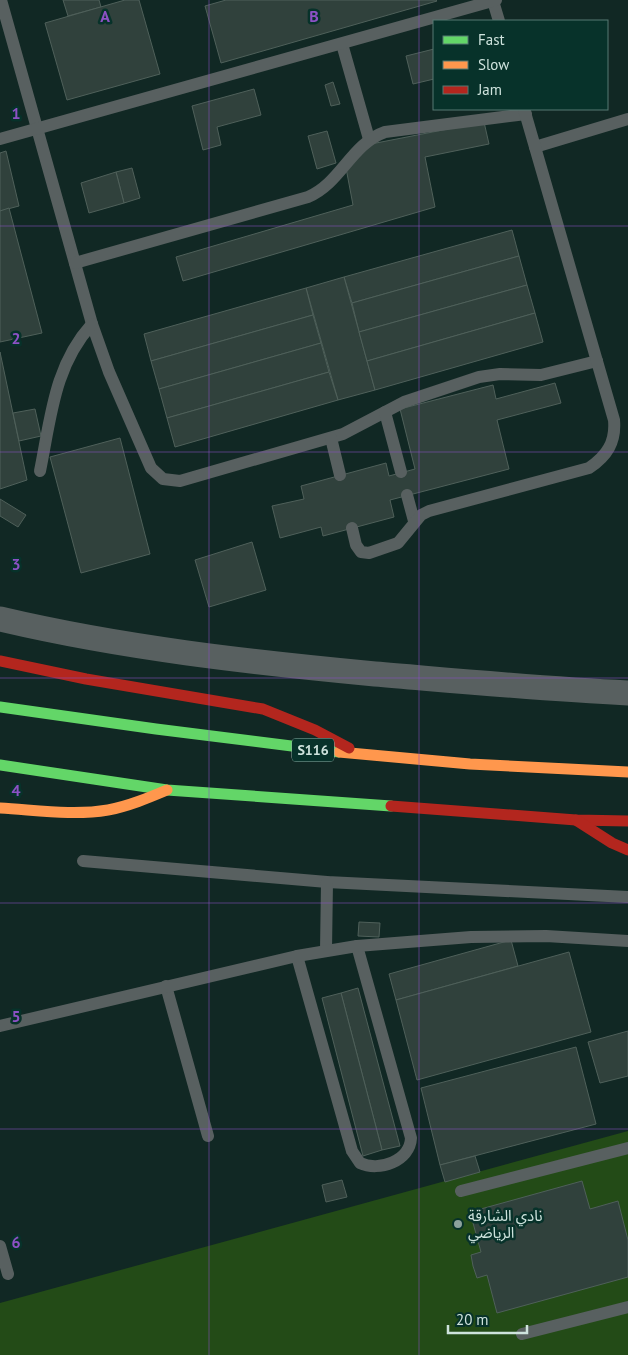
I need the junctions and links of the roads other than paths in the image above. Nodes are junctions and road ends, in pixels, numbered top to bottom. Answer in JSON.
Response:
{"nodes":[{"id":1,"x":1,"y":0,"type":"edge"},
{"id":2,"x":495,"y":0,"type":"edge"},
{"id":3,"x":499,"y":20,"type":"edge"},
{"id":4,"x":342,"y":44,"type":"junction"},
{"id":5,"x":525,"y":111,"type":"edge"},
{"id":6,"x":628,"y":119,"type":"edge"},
{"id":7,"x":38,"y":129,"type":"junction"},
{"id":8,"x":369,"y":139,"type":"junction"},
{"id":9,"x":0,"y":140,"type":"edge"},
{"id":10,"x":535,"y":147,"type":"junction"},
{"id":11,"x":76,"y":263,"type":"junction"},
{"id":12,"x":92,"y":324,"type":"junction"},
{"id":13,"x":597,"y":361,"type":"junction"},
{"id":14,"x":385,"y":412,"type":"junction"},
{"id":15,"x":331,"y":438,"type":"junction"},
{"id":16,"x":40,"y":471,"type":"dead end"},
{"id":17,"x":401,"y":472,"type":"dead end"},
{"id":18,"x":340,"y":475,"type":"dead end"},
{"id":19,"x":407,"y":495,"type":"dead end"},
{"id":20,"x":414,"y":522,"type":"junction"},
{"id":21,"x":352,"y":528,"type":"dead end"},
{"id":22,"x":0,"y":619,"type":"edge"},
{"id":23,"x":0,"y":662,"type":"edge"},
{"id":24,"x":628,"y":693,"type":"edge"},
{"id":25,"x":0,"y":707,"type":"edge"},
{"id":26,"x":363,"y":756,"type":"junction"},
{"id":27,"x":0,"y":765,"type":"edge"},
{"id":28,"x":628,"y":772,"type":"edge"},
{"id":29,"x":167,"y":790,"type":"junction"},
{"id":30,"x":0,"y":808,"type":"edge"},
{"id":31,"x":576,"y":820,"type":"junction"},
{"id":32,"x":628,"y":821,"type":"edge"},
{"id":33,"x":628,"y":850,"type":"edge"},
{"id":34,"x":83,"y":861,"type":"dead end"},
{"id":35,"x":328,"y":882,"type":"junction"},
{"id":36,"x":628,"y":897,"type":"edge"},
{"id":37,"x":628,"y":941,"type":"edge"},
{"id":38,"x":357,"y":946,"type":"junction"},
{"id":39,"x":326,"y":950,"type":"junction"},
{"id":40,"x":297,"y":956,"type":"junction"},
{"id":41,"x":166,"y":986,"type":"junction"},
{"id":42,"x":0,"y":1026,"type":"edge"},
{"id":43,"x":208,"y":1136,"type":"dead end"},
{"id":44,"x":628,"y":1148,"type":"edge"},
{"id":45,"x":461,"y":1191,"type":"dead end"},
{"id":46,"x":0,"y":1246,"type":"edge"},
{"id":47,"x":8,"y":1274,"type":"dead end"},
{"id":48,"x":628,"y":1307,"type":"edge"},
{"id":49,"x":522,"y":1334,"type":"dead end"}],
"edges":[{"from":1,"to":7,"type":"lane"},
{"from":2,"to":3,"type":"lane"},
{"from":2,"to":4,"type":"lane"},
{"from":4,"to":7,"type":"lane"},
{"from":4,"to":8,"type":"lane"},
{"from":5,"to":8,"type":"lane"},
{"from":5,"to":10,"type":"lane"},
{"from":6,"to":10,"type":"lane"},
{"from":7,"to":9,"type":"lane"},
{"from":7,"to":11,"type":"lane"},
{"from":8,"to":11,"type":"lane"},
{"from":10,"to":13,"type":"lane"},
{"from":11,"to":12,"type":"lane"},
{"from":12,"to":15,"type":"lane"},
{"from":12,"to":16,"type":"lane"},
{"from":13,"to":14,"type":"lane"},
{"from":13,"to":20,"type":"lane"},
{"from":14,"to":15,"type":"lane"},
{"from":14,"to":17,"type":"lane"},
{"from":15,"to":18,"type":"lane"},
{"from":19,"to":20,"type":"lane"},
{"from":20,"to":21,"type":"lane"},
{"from":22,"to":24,"type":"street"},
{"from":23,"to":26,"type":"main road"},
{"from":25,"to":26,"type":"main road","number":"S116"},
{"from":26,"to":28,"type":"main road","number":"S116"},
{"from":27,"to":29,"type":"main road"},
{"from":29,"to":30,"type":"main road"},
{"from":29,"to":31,"type":"main road"},
{"from":31,"to":32,"type":"main road"},
{"from":31,"to":33,"type":"main road"},
{"from":34,"to":35,"type":"lane"},
{"from":35,"to":36,"type":"lane"},
{"from":35,"to":39,"type":"lane"},
{"from":37,"to":38,"type":"lane"},
{"from":38,"to":39,"type":"lane"},
{"from":38,"to":40,"type":"lane"},
{"from":39,"to":40,"type":"lane"},
{"from":40,"to":41,"type":"lane"},
{"from":41,"to":42,"type":"lane"},
{"from":41,"to":43,"type":"lane"},
{"from":44,"to":45,"type":"lane"},
{"from":46,"to":47,"type":"lane"},
{"from":48,"to":49,"type":"lane"}]}
